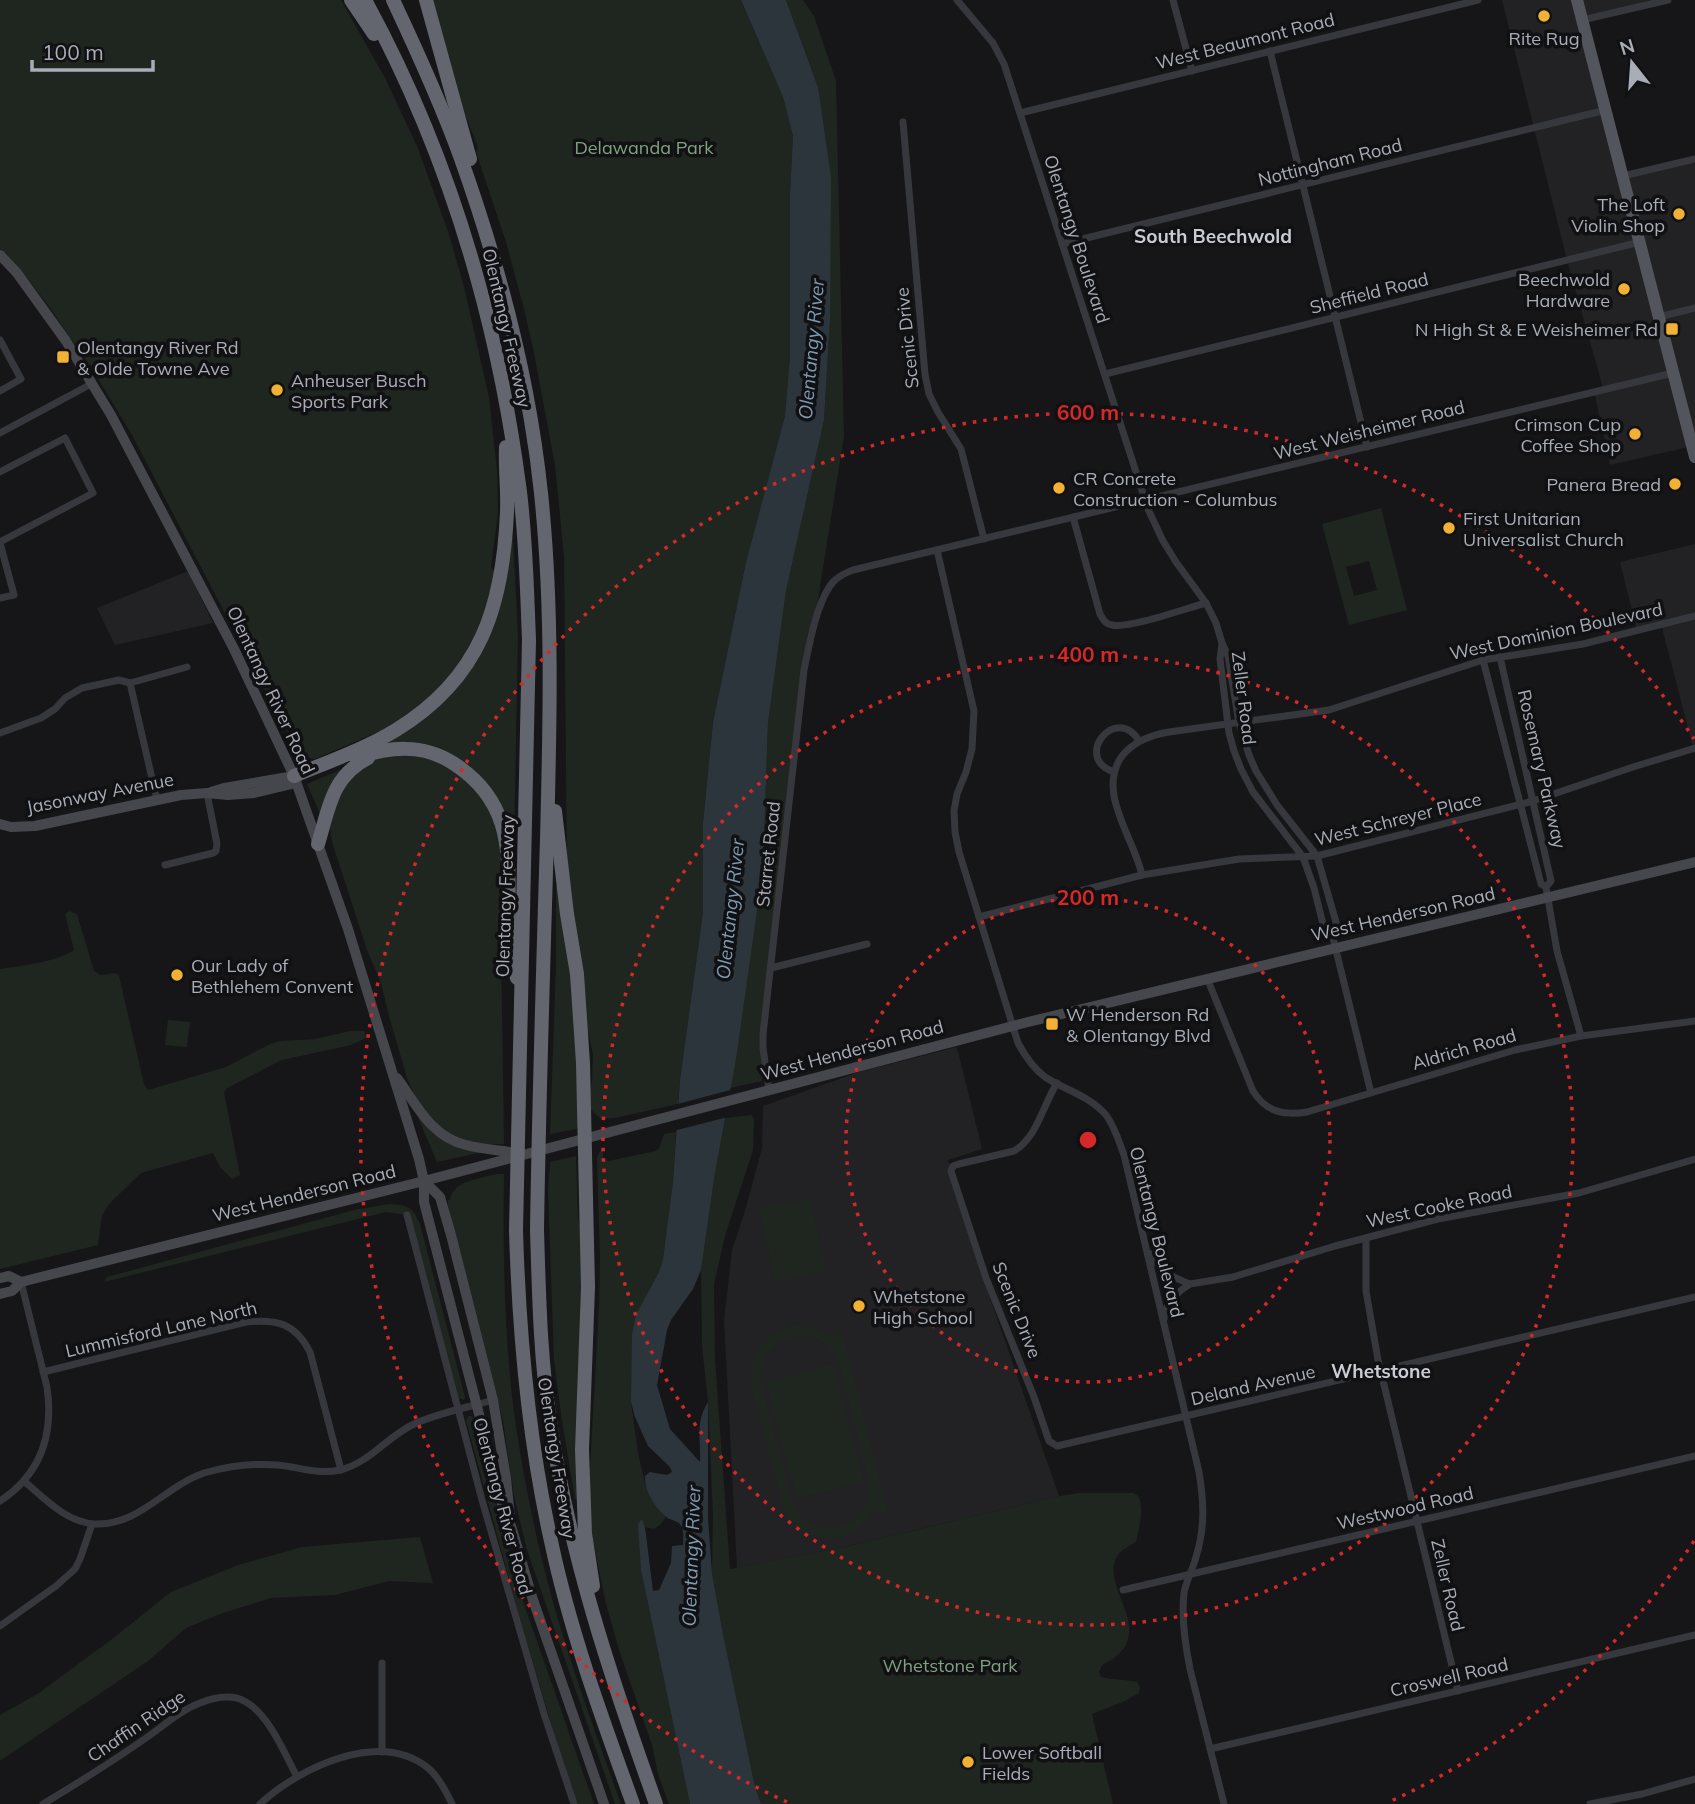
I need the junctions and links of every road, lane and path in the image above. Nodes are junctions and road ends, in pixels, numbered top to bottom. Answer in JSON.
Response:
{"nodes":[{"id":1,"x":351,"y":0,"type":"edge"},
{"id":2,"x":365,"y":0,"type":"edge"},
{"id":3,"x":393,"y":0,"type":"edge"},
{"id":4,"x":426,"y":0,"type":"edge"},
{"id":5,"x":957,"y":0,"type":"edge"},
{"id":6,"x":1173,"y":0,"type":"edge"},
{"id":7,"x":1478,"y":0,"type":"edge"},
{"id":8,"x":1577,"y":0,"type":"edge"},
{"id":9,"x":1668,"y":0,"type":"edge"},
{"id":10,"x":1582,"y":20,"type":"junction"},
{"id":11,"x":1270,"y":51,"type":"junction"},
{"id":12,"x":1192,"y":71,"type":"junction"},
{"id":13,"x":405,"y":80,"type":"junction"},
{"id":14,"x":1606,"y":110,"type":"junction"},
{"id":15,"x":1020,"y":113,"type":"junction"},
{"id":16,"x":903,"y":122,"type":"dead end"},
{"id":17,"x":1695,"y":159,"type":"edge"},
{"id":18,"x":1623,"y":176,"type":"junction"},
{"id":19,"x":1303,"y":185,"type":"junction"},
{"id":20,"x":484,"y":225,"type":"junction"},
{"id":21,"x":1640,"y":242,"type":"junction"},
{"id":22,"x":1062,"y":244,"type":"junction"},
{"id":23,"x":0,"y":255,"type":"edge"},
{"id":24,"x":1695,"y":308,"type":"edge"},
{"id":25,"x":1335,"y":317,"type":"junction"},
{"id":26,"x":1659,"y":317,"type":"junction"},
{"id":27,"x":0,"y":340,"type":"edge"},
{"id":28,"x":1673,"y":373,"type":"junction"},
{"id":29,"x":1105,"y":374,"type":"junction"},
{"id":30,"x":93,"y":383,"type":"junction"},
{"id":31,"x":0,"y":391,"type":"edge"},
{"id":32,"x":506,"y":404,"type":"junction"},
{"id":33,"x":0,"y":433,"type":"edge"},
{"id":34,"x":1367,"y":447,"type":"junction"},
{"id":35,"x":1695,"y":457,"type":"edge"},
{"id":36,"x":0,"y":472,"type":"edge"},
{"id":37,"x":1146,"y":500,"type":"junction"},
{"id":38,"x":1073,"y":517,"type":"junction"},
{"id":39,"x":984,"y":539,"type":"junction"},
{"id":40,"x":0,"y":542,"type":"edge"},
{"id":41,"x":937,"y":550,"type":"junction"},
{"id":42,"x":0,"y":598,"type":"edge"},
{"id":43,"x":1206,"y":603,"type":"junction"},
{"id":44,"x":1695,"y":616,"type":"edge"},
{"id":45,"x":815,"y":622,"type":"joint"},
{"id":46,"x":1222,"y":643,"type":"junction"},
{"id":47,"x":1500,"y":657,"type":"junction"},
{"id":48,"x":1483,"y":660,"type":"junction"},
{"id":49,"x":187,"y":667,"type":"dead end"},
{"id":50,"x":130,"y":683,"type":"junction"},
{"id":51,"x":1239,"y":723,"type":"junction"},
{"id":52,"x":1228,"y":724,"type":"junction"},
{"id":53,"x":0,"y":733,"type":"edge"},
{"id":54,"x":1139,"y":741,"type":"junction"},
{"id":55,"x":1695,"y":748,"type":"edge"},
{"id":56,"x":394,"y":749,"type":"junction"},
{"id":57,"x":550,"y":766,"type":"junction"},
{"id":58,"x":1114,"y":772,"type":"junction"},
{"id":59,"x":295,"y":780,"type":"junction"},
{"id":60,"x":206,"y":793,"type":"junction"},
{"id":61,"x":157,"y":800,"type":"junction"},
{"id":62,"x":1533,"y":801,"type":"junction"},
{"id":63,"x":1520,"y":805,"type":"junction"},
{"id":64,"x":0,"y":824,"type":"edge"},
{"id":65,"x":318,"y":844,"type":"junction"},
{"id":66,"x":1317,"y":856,"type":"junction"},
{"id":67,"x":1303,"y":858,"type":"junction"},
{"id":68,"x":1695,"y":862,"type":"edge"},
{"id":69,"x":165,"y":865,"type":"dead end"},
{"id":70,"x":1142,"y":875,"type":"junction"},
{"id":71,"x":1547,"y":892,"type":"junction"},
{"id":72,"x":979,"y":916,"type":"junction"},
{"id":73,"x":1334,"y":942,"type":"junction"},
{"id":74,"x":867,"y":944,"type":"dead end"},
{"id":75,"x":771,"y":968,"type":"junction"},
{"id":76,"x":1207,"y":978,"type":"junction"},
{"id":77,"x":521,"y":1000,"type":"junction"},
{"id":78,"x":1695,"y":1021,"type":"edge"},
{"id":79,"x":1013,"y":1026,"type":"junction"},
{"id":80,"x":1581,"y":1036,"type":"junction"},
{"id":81,"x":391,"y":1070,"type":"junction"},
{"id":82,"x":1057,"y":1083,"type":"junction"},
{"id":83,"x":769,"y":1090,"type":"junction"},
{"id":84,"x":1371,"y":1093,"type":"junction"},
{"id":85,"x":586,"y":1138,"type":"junction"},
{"id":86,"x":524,"y":1154,"type":"junction"},
{"id":87,"x":1695,"y":1159,"type":"edge"},
{"id":88,"x":424,"y":1181,"type":"junction"},
{"id":89,"x":407,"y":1215,"type":"dead end"},
{"id":90,"x":1366,"y":1238,"type":"junction"},
{"id":91,"x":1147,"y":1248,"type":"junction"},
{"id":92,"x":0,"y":1278,"type":"edge"},
{"id":93,"x":21,"y":1282,"type":"junction"},
{"id":94,"x":1190,"y":1284,"type":"junction"},
{"id":95,"x":0,"y":1294,"type":"edge"},
{"id":96,"x":1695,"y":1297,"type":"edge"},
{"id":97,"x":1163,"y":1323,"type":"junction"},
{"id":98,"x":1381,"y":1371,"type":"junction"},
{"id":99,"x":43,"y":1372,"type":"junction"},
{"id":100,"x":493,"y":1400,"type":"junction"},
{"id":101,"x":476,"y":1405,"type":"junction"},
{"id":102,"x":458,"y":1410,"type":"junction"},
{"id":103,"x":1185,"y":1418,"type":"junction"},
{"id":104,"x":1063,"y":1446,"type":"joint"},
{"id":105,"x":1695,"y":1456,"type":"edge"},
{"id":106,"x":341,"y":1470,"type":"junction"},
{"id":107,"x":24,"y":1481,"type":"junction"},
{"id":108,"x":0,"y":1501,"type":"edge"},
{"id":109,"x":1416,"y":1521,"type":"junction"},
{"id":110,"x":92,"y":1524,"type":"junction"},
{"id":111,"x":512,"y":1529,"type":"junction"},
{"id":112,"x":1190,"y":1574,"type":"junction"},
{"id":113,"x":1123,"y":1590,"type":"dead end"},
{"id":114,"x":0,"y":1626,"type":"edge"},
{"id":115,"x":1695,"y":1635,"type":"edge"},
{"id":116,"x":382,"y":1663,"type":"dead end"},
{"id":117,"x":613,"y":1683,"type":"junction"},
{"id":118,"x":1458,"y":1691,"type":"junction"},
{"id":119,"x":1210,"y":1749,"type":"junction"},
{"id":120,"x":382,"y":1752,"type":"junction"},
{"id":121,"x":298,"y":1777,"type":"junction"},
{"id":122,"x":1695,"y":1779,"type":"edge"},
{"id":123,"x":43,"y":1804,"type":"edge"},
{"id":124,"x":260,"y":1804,"type":"edge"},
{"id":125,"x":452,"y":1804,"type":"edge"},
{"id":126,"x":574,"y":1804,"type":"edge"},
{"id":127,"x":604,"y":1804,"type":"edge"},
{"id":128,"x":633,"y":1804,"type":"edge"},
{"id":129,"x":656,"y":1804,"type":"edge"},
{"id":130,"x":1224,"y":1804,"type":"edge"},
{"id":131,"x":1590,"y":1804,"type":"edge"}],
"edges":[{"from":1,"to":13,"type":"highway"},
{"from":2,"to":13,"type":"highway","name":"Olentangy Freeway"},
{"from":3,"to":20,"type":"highway","name":"Olentangy Freeway"},
{"from":4,"to":20,"type":"highway"},
{"from":5,"to":15,"type":"street","name":"Olentangy Boulevard"},
{"from":6,"to":12,"type":"street"},
{"from":7,"to":11,"type":"street","name":"West Beaumont Road"},
{"from":8,"to":10,"type":"main road"},
{"from":9,"to":10,"type":"street"},
{"from":10,"to":14,"type":"main road"},
{"from":11,"to":12,"type":"street","name":"West Beaumont Road"},
{"from":11,"to":19,"type":"street"},
{"from":12,"to":15,"type":"street","name":"West Beaumont Road"},
{"from":13,"to":32,"type":"highway","name":"Olentangy Freeway"},
{"from":14,"to":18,"type":"main road"},
{"from":14,"to":19,"type":"street","name":"Nottingham Road"},
{"from":15,"to":22,"type":"street","name":"Olentangy Boulevard"},
{"from":16,"to":39,"type":"street","name":"Scenic Drive"},
{"from":17,"to":18,"type":"street"},
{"from":18,"to":21,"type":"main road"},
{"from":19,"to":22,"type":"street","name":"Nottingham Road"},
{"from":19,"to":25,"type":"street"},
{"from":20,"to":57,"type":"highway","name":"Olentangy Freeway"},
{"from":21,"to":25,"type":"street","name":"Sheffield Road"},
{"from":21,"to":26,"type":"main road"},
{"from":22,"to":29,"type":"street","name":"Olentangy Boulevard"},
{"from":23,"to":30,"type":"main road","name":"Olentangy River Road"},
{"from":24,"to":26,"type":"street"},
{"from":25,"to":29,"type":"street","name":"Sheffield Road"},
{"from":25,"to":34,"type":"street"},
{"from":26,"to":28,"type":"main road"},
{"from":27,"to":31,"type":"street"},
{"from":28,"to":34,"type":"street","name":"West Weisheimer Road"},
{"from":28,"to":35,"type":"main road"},
{"from":29,"to":37,"type":"street","name":"Olentangy Boulevard"},
{"from":30,"to":33,"type":"street"},
{"from":30,"to":59,"type":"main road","name":"Olentangy River Road"},
{"from":32,"to":59,"type":"highway"},
{"from":32,"to":77,"type":"highway","name":"Olentangy Freeway"},
{"from":34,"to":37,"type":"street","name":"West Weisheimer Road"},
{"from":36,"to":40,"type":"street"},
{"from":37,"to":38,"type":"street","name":"West Weisheimer Road"},
{"from":37,"to":43,"type":"street","name":"Zeller Road"},
{"from":38,"to":39,"type":"street","name":"West Weisheimer Road"},
{"from":38,"to":43,"type":"street"},
{"from":39,"to":41,"type":"street","name":"West Weisheimer Road"},
{"from":40,"to":42,"type":"street"},
{"from":41,"to":45,"type":"street","name":"West Weisheimer Road"},
{"from":41,"to":72,"type":"street","name":"Olentangy Boulevard"},
{"from":43,"to":46,"type":"street","name":"Zeller Road"},
{"from":44,"to":47,"type":"street","name":"West Dominion Boulevard"},
{"from":45,"to":75,"type":"street","name":"Starret Road"},
{"from":46,"to":51,"type":"street","name":"Zeller Road"},
{"from":46,"to":52,"type":"street","name":"Zeller Road"},
{"from":47,"to":48,"type":"street","name":"West Dominion Boulevard"},
{"from":47,"to":62,"type":"street","name":"Rosemary Parkway"},
{"from":48,"to":51,"type":"street","name":"West Dominion Boulevard"},
{"from":48,"to":63,"type":"street","name":"Rosemary Parkway"},
{"from":49,"to":50,"type":"street"},
{"from":50,"to":53,"type":"street"},
{"from":50,"to":61,"type":"street"},
{"from":51,"to":52,"type":"street","name":"West Dominion Boulevard"},
{"from":51,"to":66,"type":"street","name":"Zeller Road"},
{"from":52,"to":54,"type":"street","name":"West Dominion Boulevard"},
{"from":52,"to":67,"type":"street","name":"Zeller Road"},
{"from":54,"to":58,"type":"street","name":"West Dominion Boulevard"},
{"from":54,"to":58,"type":"street"},
{"from":55,"to":62,"type":"street","name":"West Schreyer Place"},
{"from":56,"to":59,"type":"highway"},
{"from":56,"to":65,"type":"highway"},
{"from":56,"to":77,"type":"highway"},
{"from":57,"to":85,"type":"highway"},
{"from":57,"to":117,"type":"highway","name":"Olentangy Freeway"},
{"from":58,"to":70,"type":"street"},
{"from":59,"to":60,"type":"main road","name":"Jasonway Avenue"},
{"from":59,"to":65,"type":"main road","name":"Olentangy River Road"},
{"from":60,"to":61,"type":"main road","name":"Jasonway Avenue"},
{"from":60,"to":69,"type":"street"},
{"from":61,"to":64,"type":"main road","name":"Jasonway Avenue"},
{"from":62,"to":63,"type":"street","name":"West Schreyer Place"},
{"from":62,"to":71,"type":"street","name":"Rosemary Parkway"},
{"from":63,"to":66,"type":"street","name":"West Schreyer Place"},
{"from":63,"to":71,"type":"street","name":"Rosemary Parkway"},
{"from":65,"to":81,"type":"main road","name":"Olentangy River Road"},
{"from":66,"to":67,"type":"street","name":"West Schreyer Place"},
{"from":66,"to":73,"type":"street","name":"Zeller Road"},
{"from":67,"to":70,"type":"street","name":"West Schreyer Place"},
{"from":67,"to":73,"type":"street","name":"Zeller Road"},
{"from":68,"to":71,"type":"main road","name":"West Henderson Road"},
{"from":70,"to":72,"type":"street","name":"West Schreyer Place"},
{"from":71,"to":73,"type":"main road","name":"West Henderson Road"},
{"from":71,"to":80,"type":"street","name":"Rosemary Parkway"},
{"from":72,"to":79,"type":"street","name":"Olentangy Boulevard"},
{"from":73,"to":76,"type":"main road","name":"West Henderson Road"},
{"from":73,"to":84,"type":"street","name":"Zeller Road"},
{"from":74,"to":75,"type":"street"},
{"from":75,"to":83,"type":"street","name":"Starret Road"},
{"from":76,"to":79,"type":"main road","name":"West Henderson Road"},
{"from":76,"to":84,"type":"street","name":"Aldrich Road"},
{"from":77,"to":128,"type":"highway","name":"Olentangy Freeway"},
{"from":78,"to":80,"type":"street","name":"Aldrich Road"},
{"from":79,"to":82,"type":"street","name":"Olentangy Boulevard"},
{"from":79,"to":83,"type":"main road","name":"West Henderson Road"},
{"from":80,"to":84,"type":"street","name":"Aldrich Road"},
{"from":81,"to":86,"type":"main road"},
{"from":81,"to":88,"type":"main road","name":"Olentangy River Road"},
{"from":82,"to":91,"type":"street","name":"Olentangy Boulevard"},
{"from":82,"to":104,"type":"street","name":"Scenic Drive"},
{"from":83,"to":85,"type":"main road","name":"West Henderson Road"},
{"from":85,"to":86,"type":"main road","name":"West Henderson Road"},
{"from":85,"to":117,"type":"highway"},
{"from":86,"to":88,"type":"main road","name":"West Henderson Road"},
{"from":87,"to":90,"type":"street","name":"West Cooke Road"},
{"from":88,"to":93,"type":"main road","name":"West Henderson Road"},
{"from":88,"to":100,"type":"main road","name":"Olentangy River Road"},
{"from":88,"to":101,"type":"main road","name":"Olentangy River Road"},
{"from":89,"to":102,"type":"street","name":"Olentangy River Road"},
{"from":90,"to":94,"type":"street","name":"West Cooke Road"},
{"from":90,"to":98,"type":"street","name":"Zeller Road"},
{"from":91,"to":94,"type":"street"},
{"from":91,"to":97,"type":"street","name":"Olentangy Boulevard"},
{"from":92,"to":93,"type":"main road","name":"West Henderson Road"},
{"from":93,"to":95,"type":"main road","name":"West Henderson Road"},
{"from":93,"to":99,"type":"street"},
{"from":94,"to":97,"type":"street"},
{"from":96,"to":98,"type":"street","name":"Deland Avenue"},
{"from":97,"to":103,"type":"street","name":"Olentangy Boulevard"},
{"from":98,"to":103,"type":"street","name":"Deland Avenue"},
{"from":98,"to":109,"type":"street","name":"Zeller Road"},
{"from":99,"to":106,"type":"street","name":"Lummisford Lane North"},
{"from":99,"to":107,"type":"street"},
{"from":100,"to":101,"type":"street"},
{"from":100,"to":111,"type":"main road","name":"Olentangy River Road"},
{"from":101,"to":102,"type":"street"},
{"from":101,"to":111,"type":"main road","name":"Olentangy River Road"},
{"from":102,"to":106,"type":"street"},
{"from":102,"to":126,"type":"street","name":"Olentangy River Road"},
{"from":103,"to":104,"type":"street","name":"Deland Avenue"},
{"from":103,"to":112,"type":"street","name":"Olentangy Boulevard"},
{"from":105,"to":109,"type":"street","name":"Westwood Road"},
{"from":106,"to":110,"type":"street"},
{"from":107,"to":108,"type":"street"},
{"from":107,"to":110,"type":"street"},
{"from":109,"to":112,"type":"street","name":"Westwood Road"},
{"from":109,"to":118,"type":"street","name":"Zeller Road"},
{"from":110,"to":114,"type":"street"},
{"from":111,"to":127,"type":"main road","name":"Olentangy River Road"},
{"from":112,"to":113,"type":"street","name":"Westwood Road"},
{"from":112,"to":119,"type":"street","name":"Olentangy Boulevard"},
{"from":115,"to":118,"type":"street","name":"Croswell Road"},
{"from":116,"to":120,"type":"street"},
{"from":117,"to":129,"type":"highway","name":"Olentangy Freeway"},
{"from":118,"to":119,"type":"street","name":"Croswell Road"},
{"from":119,"to":130,"type":"street","name":"Olentangy Boulevard"},
{"from":120,"to":121,"type":"street"},
{"from":120,"to":125,"type":"street"},
{"from":121,"to":123,"type":"street","name":"Chaffin Ridge"},
{"from":121,"to":124,"type":"street"},
{"from":122,"to":131,"type":"street"}]}
